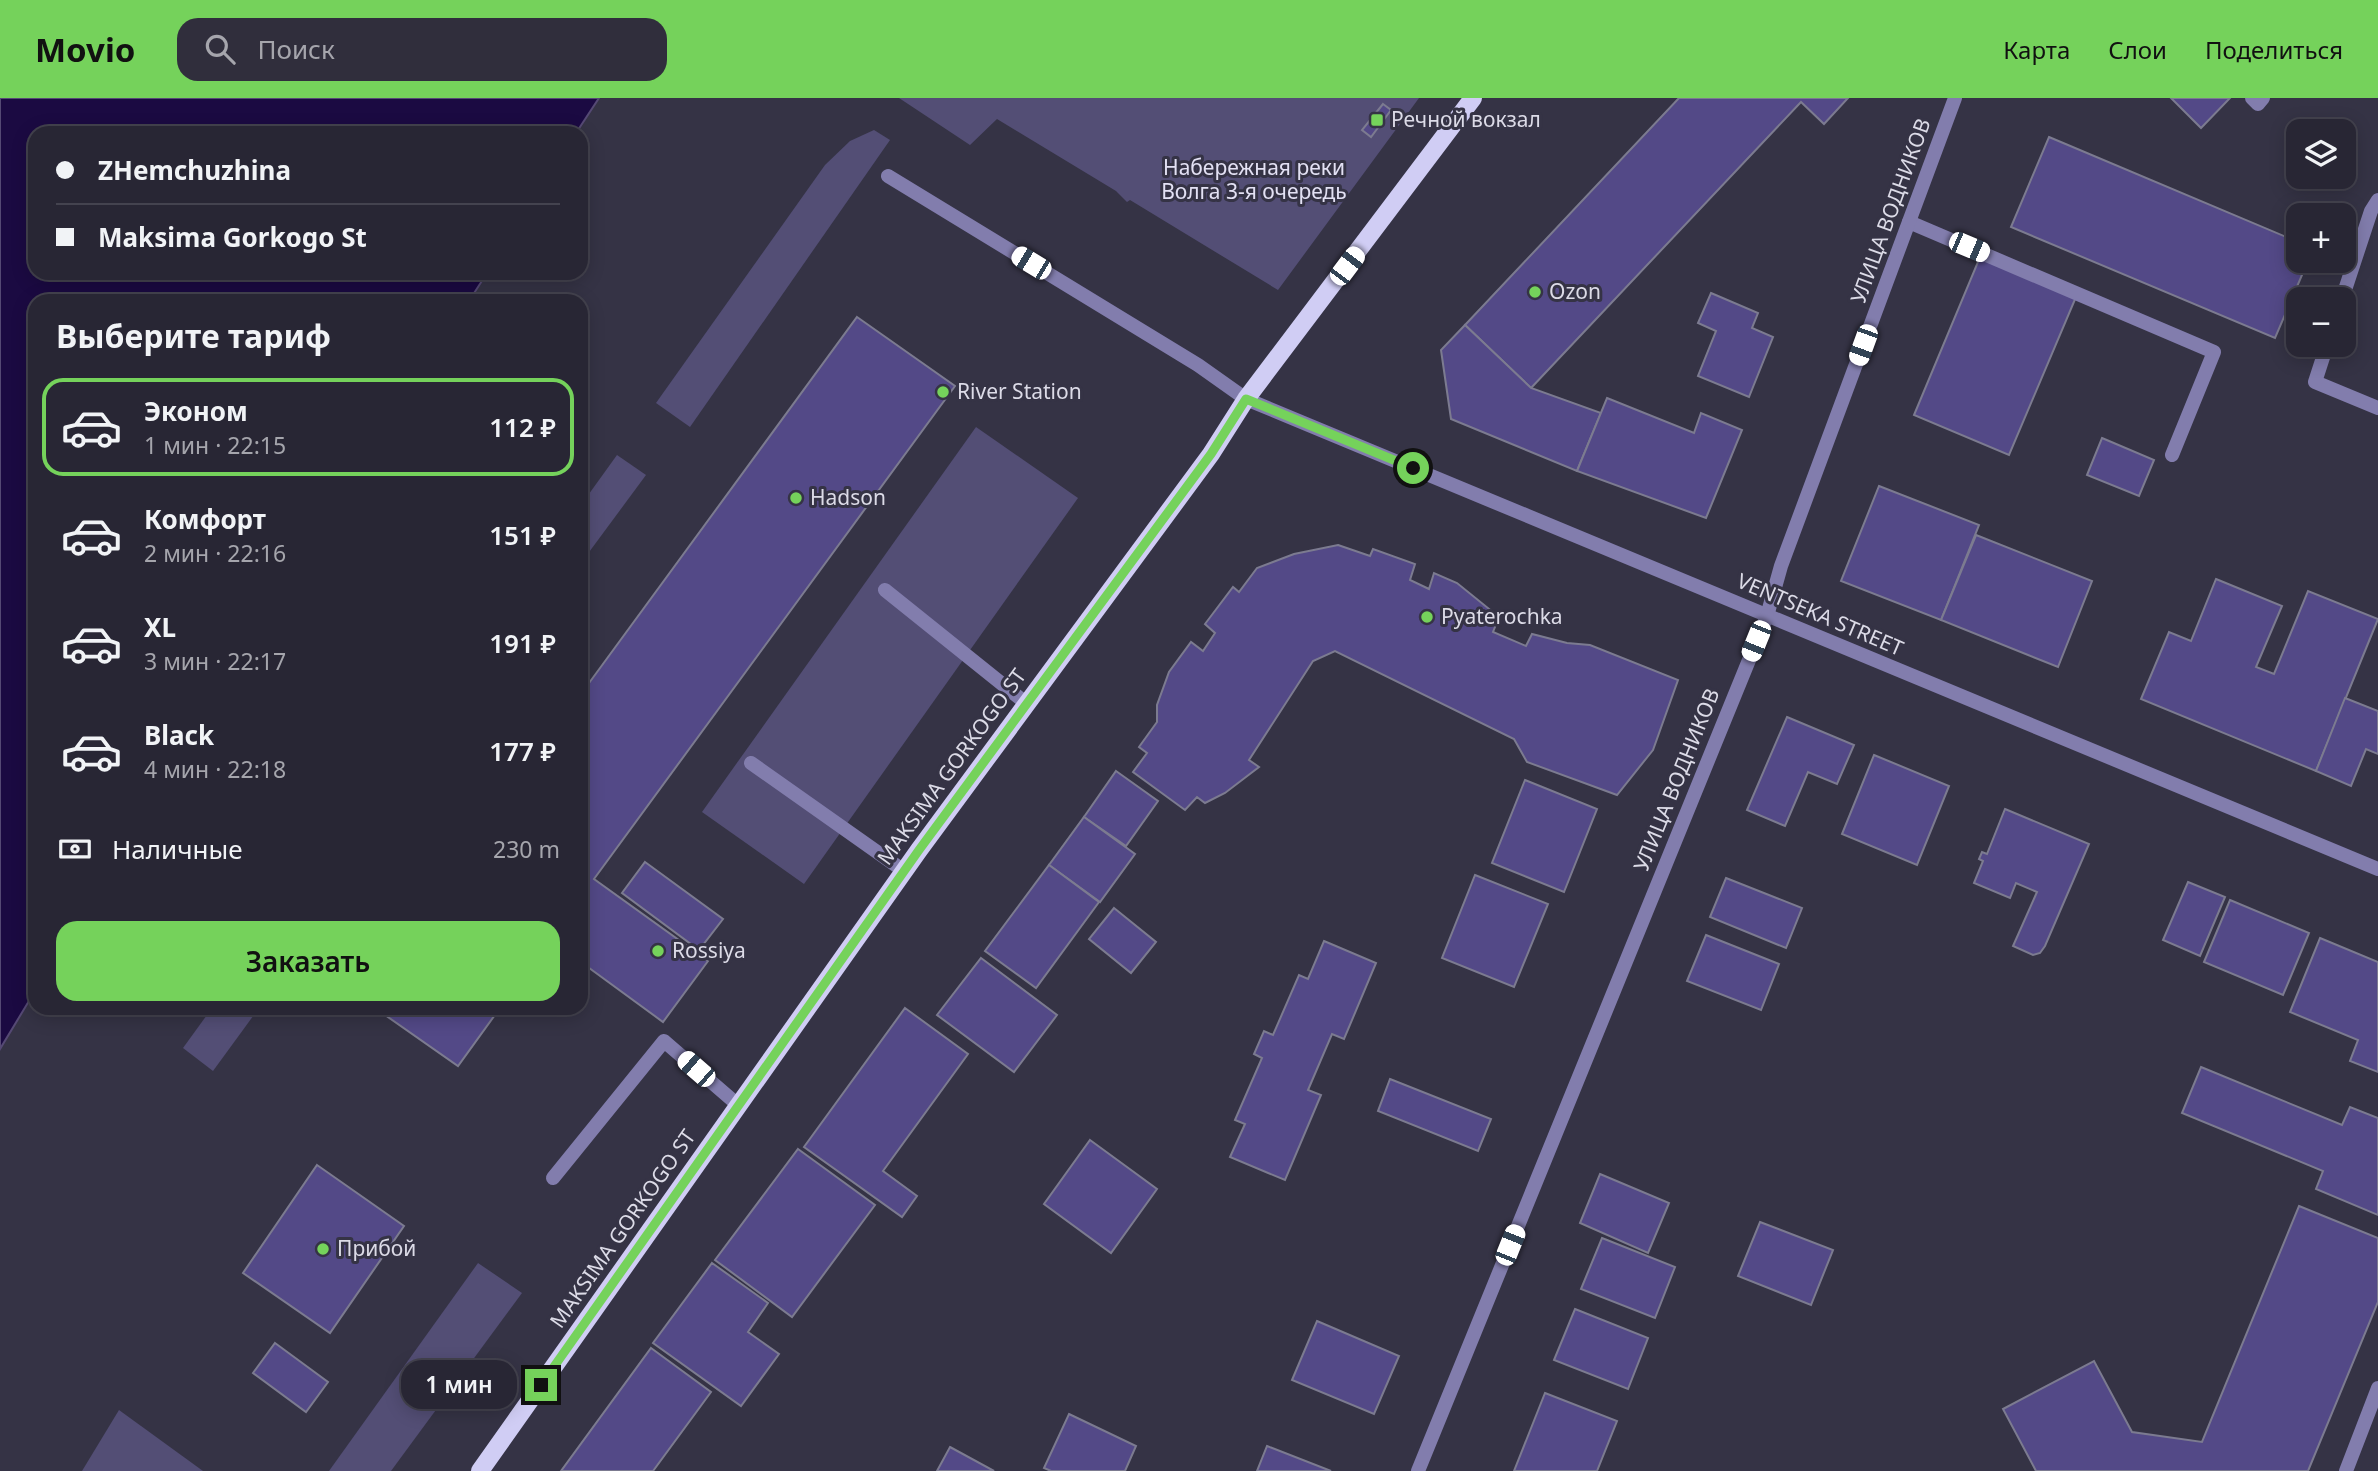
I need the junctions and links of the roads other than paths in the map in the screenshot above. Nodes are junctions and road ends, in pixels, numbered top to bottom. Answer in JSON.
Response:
{"nodes":[{"id":1,"x":1473,"y":98,"type":"edge"},
{"id":2,"x":1955,"y":98,"type":"edge"},
{"id":3,"x":2252,"y":98,"type":"edge"},
{"id":4,"x":2263,"y":98,"type":"edge"},
{"id":5,"x":888,"y":176,"type":"dead end"},
{"id":6,"x":2378,"y":200,"type":"edge"},
{"id":7,"x":1909,"y":222,"type":"junction"},
{"id":8,"x":2346,"y":287,"type":"edge"},
{"id":9,"x":2323,"y":357,"type":"edge"},
{"id":10,"x":1246,"y":399,"type":"junction"},
{"id":11,"x":2378,"y":408,"type":"edge"},
{"id":12,"x":2172,"y":455,"type":"dead end"},
{"id":13,"x":885,"y":590,"type":"dead end"},
{"id":14,"x":1767,"y":616,"type":"junction"},
{"id":15,"x":1027,"y":704,"type":"junction"},
{"id":16,"x":751,"y":763,"type":"dead end"},
{"id":17,"x":2378,"y":869,"type":"edge"},
{"id":18,"x":904,"y":871,"type":"junction"},
{"id":19,"x":738,"y":1105,"type":"junction"},
{"id":20,"x":553,"y":1178,"type":"dead end"},
{"id":21,"x":2378,"y":1388,"type":"edge"},
{"id":22,"x":480,"y":1471,"type":"edge"},
{"id":23,"x":1418,"y":1471,"type":"edge"},
{"id":24,"x":2346,"y":1471,"type":"edge"}],
"edges":[{"from":1,"to":10,"type":"main road","name":"MAKSIMA GORKOGO ST"},
{"from":2,"to":7,"type":"street","name":"УЛИЦА ВОДНИКОВ"},
{"from":3,"to":4,"type":"street"},
{"from":5,"to":10,"type":"street","name":"VENTSEKA STREET"},
{"from":6,"to":8,"type":"street"},
{"from":7,"to":12,"type":"street"},
{"from":7,"to":14,"type":"street","name":"УЛИЦА ВОДНИКОВ"},
{"from":9,"to":11,"type":"street"},
{"from":10,"to":14,"type":"street","name":"VENTSEKA STREET"},
{"from":10,"to":15,"type":"main road","name":"MAKSIMA GORKOGO ST"},
{"from":13,"to":15,"type":"street"},
{"from":14,"to":17,"type":"street","name":"VENTSEKA STREET"},
{"from":14,"to":23,"type":"street","name":"УЛИЦА ВОДНИКОВ"},
{"from":15,"to":18,"type":"main road","name":"MAKSIMA GORKOGO ST"},
{"from":16,"to":18,"type":"street"},
{"from":18,"to":19,"type":"main road","name":"MAKSIMA GORKOGO ST"},
{"from":19,"to":20,"type":"street"},
{"from":19,"to":22,"type":"main road","name":"MAKSIMA GORKOGO ST"},
{"from":21,"to":24,"type":"street"}]}
